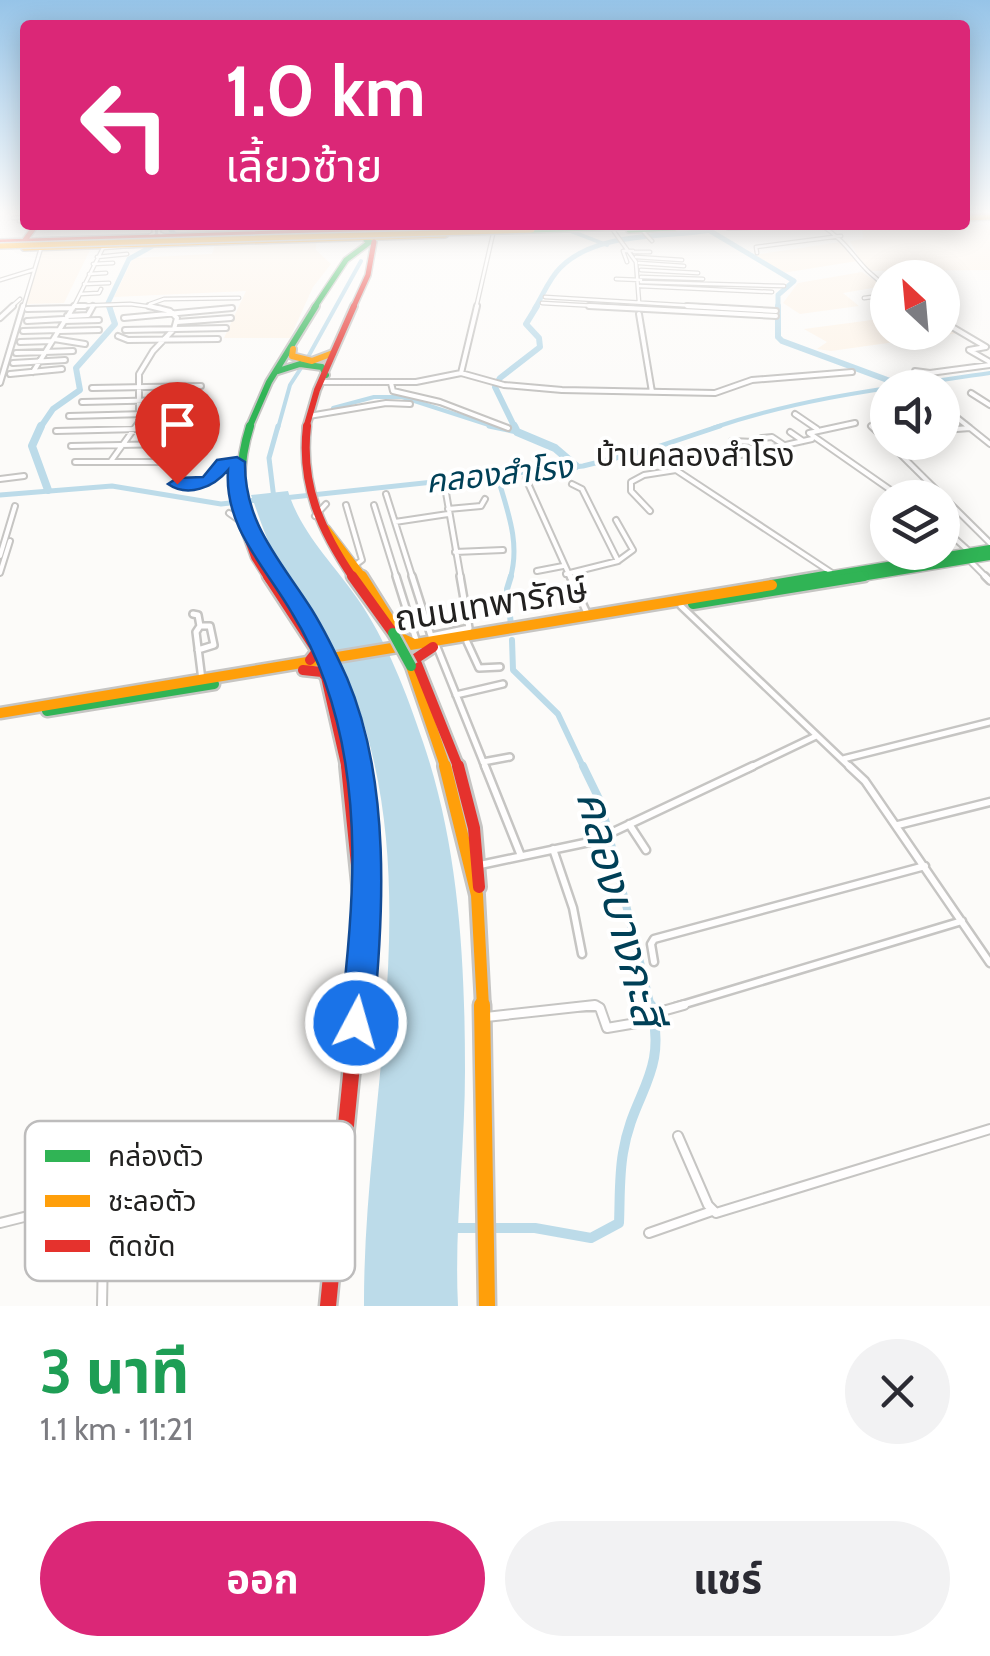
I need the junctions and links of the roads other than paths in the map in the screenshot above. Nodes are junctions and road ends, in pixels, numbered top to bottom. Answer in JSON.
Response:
{"nodes":[{"id":1,"x":33,"y":273,"type":"edge"},
{"id":2,"x":106,"y":273,"type":"dead end"},
{"id":3,"x":338,"y":273,"type":"edge"},
{"id":4,"x":370,"y":273,"type":"edge"},
{"id":5,"x":484,"y":273,"type":"edge"},
{"id":6,"x":640,"y":273,"type":"edge"},
{"id":7,"x":89,"y":274,"type":"joint"},
{"id":8,"x":616,"y":279,"type":"dead end"},
{"id":9,"x":703,"y":279,"type":"dead end"},
{"id":10,"x":641,"y":281,"type":"junction"},
{"id":11,"x":109,"y":282,"type":"dead end"},
{"id":12,"x":84,"y":284,"type":"junction"},
{"id":13,"x":784,"y":286,"type":"dead end"},
{"id":14,"x":101,"y":289,"type":"dead end"},
{"id":15,"x":772,"y":292,"type":"dead end"},
{"id":16,"x":25,"y":294,"type":"junction"},
{"id":17,"x":80,"y":294,"type":"junction"},
{"id":18,"x":870,"y":297,"type":"edge"},
{"id":19,"x":240,"y":298,"type":"dead end"},
{"id":20,"x":864,"y":298,"type":"dead end"},
{"id":21,"x":201,"y":299,"type":"junction"},
{"id":22,"x":544,"y":300,"type":"dead end"},
{"id":23,"x":148,"y":305,"type":"junction"},
{"id":24,"x":93,"y":306,"type":"junction"},
{"id":25,"x":73,"y":307,"type":"junction"},
{"id":26,"x":232,"y":308,"type":"dead end"},
{"id":27,"x":639,"y":308,"type":"junction"},
{"id":28,"x":27,"y":309,"type":"dead end"},
{"id":29,"x":196,"y":309,"type":"junction"},
{"id":30,"x":175,"y":313,"type":"junction"},
{"id":31,"x":776,"y":313,"type":"dead end"},
{"id":32,"x":0,"y":318,"type":"edge"},
{"id":33,"x":124,"y":318,"type":"dead end"},
{"id":34,"x":231,"y":318,"type":"dead end"},
{"id":35,"x":65,"y":319,"type":"junction"},
{"id":36,"x":99,"y":320,"type":"dead end"},
{"id":37,"x":28,"y":321,"type":"dead end"},
{"id":38,"x":177,"y":322,"type":"junction"},
{"id":39,"x":226,"y":328,"type":"dead end"},
{"id":40,"x":174,"y":329,"type":"junction"},
{"id":41,"x":59,"y":330,"type":"junction"},
{"id":42,"x":99,"y":330,"type":"dead end"},
{"id":43,"x":124,"y":330,"type":"dead end"},
{"id":44,"x":23,"y":331,"type":"dead end"},
{"id":45,"x":960,"y":332,"type":"edge"},
{"id":46,"x":118,"y":336,"type":"dead end"},
{"id":47,"x":218,"y":339,"type":"dead end"},
{"id":48,"x":54,"y":340,"type":"junction"},
{"id":49,"x":165,"y":340,"type":"junction"},
{"id":50,"x":20,"y":342,"type":"dead end"},
{"id":51,"x":296,"y":343,"type":"junction"},
{"id":52,"x":85,"y":344,"type":"dead end"},
{"id":53,"x":336,"y":350,"type":"junction"},
{"id":54,"x":73,"y":351,"type":"dead end"},
{"id":55,"x":43,"y":352,"type":"junction"},
{"id":56,"x":16,"y":353,"type":"dead end"},
{"id":57,"x":65,"y":360,"type":"dead end"},
{"id":58,"x":37,"y":362,"type":"junction"},
{"id":59,"x":12,"y":363,"type":"dead end"},
{"id":60,"x":990,"y":364,"type":"edge"},
{"id":61,"x":62,"y":369,"type":"dead end"},
{"id":62,"x":954,"y":370,"type":"edge"},
{"id":63,"x":32,"y":372,"type":"junction"},
{"id":64,"x":852,"y":372,"type":"dead end"},
{"id":65,"x":462,"y":373,"type":"junction"},
{"id":66,"x":10,"y":374,"type":"dead end"},
{"id":67,"x":274,"y":374,"type":"junction"},
{"id":68,"x":324,"y":378,"type":"junction"},
{"id":69,"x":0,"y":383,"type":"edge"},
{"id":70,"x":392,"y":383,"type":"junction"},
{"id":71,"x":201,"y":386,"type":"dead end"},
{"id":72,"x":138,"y":387,"type":"junction"},
{"id":73,"x":92,"y":388,"type":"dead end"},
{"id":74,"x":652,"y":392,"type":"junction"},
{"id":75,"x":971,"y":393,"type":"dead end"},
{"id":76,"x":140,"y":400,"type":"junction"},
{"id":77,"x":170,"y":400,"type":"dead end"},
{"id":78,"x":82,"y":402,"type":"dead end"},
{"id":79,"x":410,"y":404,"type":"dead end"},
{"id":80,"x":990,"y":406,"type":"edge"},
{"id":81,"x":185,"y":413,"type":"dead end"},
{"id":82,"x":140,"y":414,"type":"junction"},
{"id":83,"x":795,"y":414,"type":"dead end"},
{"id":84,"x":69,"y":416,"type":"dead end"},
{"id":85,"x":309,"y":416,"type":"junction"},
{"id":86,"x":960,"y":420,"type":"edge"},
{"id":87,"x":855,"y":423,"type":"dead end"},
{"id":88,"x":181,"y":428,"type":"dead end"},
{"id":89,"x":508,"y":428,"type":"dead end"},
{"id":90,"x":970,"y":428,"type":"junction"},
{"id":91,"x":135,"y":429,"type":"junction"},
{"id":92,"x":960,"y":429,"type":"edge"},
{"id":93,"x":56,"y":431,"type":"dead end"},
{"id":94,"x":819,"y":431,"type":"junction"},
{"id":95,"x":790,"y":432,"type":"dead end"},
{"id":96,"x":762,"y":438,"type":"dead end"},
{"id":97,"x":814,"y":438,"type":"junction"},
{"id":98,"x":732,"y":441,"type":"dead end"},
{"id":99,"x":803,"y":441,"type":"junction"},
{"id":100,"x":170,"y":444,"type":"dead end"},
{"id":101,"x":990,"y":444,"type":"edge"},
{"id":102,"x":122,"y":445,"type":"junction"},
{"id":103,"x":784,"y":445,"type":"junction"},
{"id":104,"x":71,"y":446,"type":"dead end"},
{"id":105,"x":764,"y":450,"type":"junction"},
{"id":106,"x":694,"y":455,"type":"dead end"},
{"id":107,"x":723,"y":459,"type":"dead end"},
{"id":108,"x":905,"y":460,"type":"edge"},
{"id":109,"x":111,"y":461,"type":"junction"},
{"id":110,"x":75,"y":462,"type":"dead end"},
{"id":111,"x":166,"y":462,"type":"dead end"},
{"id":112,"x":237,"y":462,"type":"junction"},
{"id":113,"x":664,"y":462,"type":"dead end"},
{"id":114,"x":674,"y":470,"type":"junction"},
{"id":115,"x":24,"y":476,"type":"dead end"},
{"id":116,"x":0,"y":478,"type":"edge"},
{"id":117,"x":526,"y":479,"type":"dead end"},
{"id":118,"x":876,"y":480,"type":"edge"},
{"id":119,"x":177,"y":484,"type":"dead end"},
{"id":120,"x":572,"y":484,"type":"dead end"},
{"id":121,"x":444,"y":487,"type":"dead end"},
{"id":122,"x":386,"y":494,"type":"dead end"},
{"id":123,"x":484,"y":499,"type":"dead end"},
{"id":124,"x":326,"y":504,"type":"dead end"},
{"id":125,"x":374,"y":505,"type":"dead end"},
{"id":126,"x":15,"y":506,"type":"dead end"},
{"id":127,"x":346,"y":506,"type":"dead end"},
{"id":128,"x":650,"y":511,"type":"dead end"},
{"id":129,"x":448,"y":512,"type":"junction"},
{"id":130,"x":229,"y":514,"type":"dead end"},
{"id":131,"x":314,"y":514,"type":"junction"},
{"id":132,"x":243,"y":519,"type":"junction"},
{"id":133,"x":616,"y":520,"type":"dead end"},
{"id":134,"x":394,"y":522,"type":"junction"},
{"id":135,"x":10,"y":541,"type":"dead end"},
{"id":136,"x":960,"y":546,"type":"edge"},
{"id":137,"x":990,"y":549,"type":"edge"},
{"id":138,"x":503,"y":550,"type":"dead end"},
{"id":139,"x":454,"y":552,"type":"junction"},
{"id":140,"x":0,"y":556,"type":"edge"},
{"id":141,"x":970,"y":556,"type":"junction"},
{"id":142,"x":618,"y":560,"type":"junction"},
{"id":143,"x":354,"y":566,"type":"junction"},
{"id":144,"x":563,"y":566,"type":"junction"},
{"id":145,"x":536,"y":571,"type":"dead end"},
{"id":146,"x":0,"y":572,"type":"edge"},
{"id":147,"x":875,"y":572,"type":"junction"},
{"id":148,"x":566,"y":574,"type":"junction"},
{"id":149,"x":834,"y":575,"type":"junction"},
{"id":150,"x":990,"y":581,"type":"edge"},
{"id":151,"x":682,"y":606,"type":"junction"},
{"id":152,"x":193,"y":614,"type":"dead end"},
{"id":153,"x":589,"y":616,"type":"junction"},
{"id":154,"x":200,"y":626,"type":"junction"},
{"id":155,"x":467,"y":642,"type":"junction"},
{"id":156,"x":424,"y":644,"type":"junction"},
{"id":157,"x":198,"y":650,"type":"junction"},
{"id":158,"x":302,"y":667,"type":"junction"},
{"id":159,"x":500,"y":667,"type":"dead end"},
{"id":160,"x":202,"y":680,"type":"junction"},
{"id":161,"x":503,"y":684,"type":"dead end"},
{"id":162,"x":456,"y":696,"type":"junction"},
{"id":163,"x":0,"y":716,"type":"edge"},
{"id":164,"x":990,"y":722,"type":"edge"},
{"id":165,"x":816,"y":736,"type":"junction"},
{"id":166,"x":510,"y":757,"type":"dead end"},
{"id":167,"x":842,"y":760,"type":"junction"},
{"id":168,"x":483,"y":762,"type":"junction"},
{"id":169,"x":990,"y":802,"type":"edge"},
{"id":170,"x":629,"y":824,"type":"junction"},
{"id":171,"x":898,"y":825,"type":"junction"},
{"id":172,"x":553,"y":849,"type":"junction"},
{"id":173,"x":646,"y":850,"type":"dead end"},
{"id":174,"x":521,"y":856,"type":"junction"},
{"id":175,"x":479,"y":866,"type":"junction"},
{"id":176,"x":924,"y":866,"type":"junction"},
{"id":177,"x":477,"y":894,"type":"junction"},
{"id":178,"x":962,"y":921,"type":"junction"},
{"id":179,"x":365,"y":944,"type":"junction"},
{"id":180,"x":582,"y":954,"type":"dead end"},
{"id":181,"x":654,"y":962,"type":"dead end"},
{"id":182,"x":990,"y":963,"type":"edge"},
{"id":183,"x":483,"y":1017,"type":"junction"},
{"id":184,"x":345,"y":1121,"type":"edge"},
{"id":185,"x":990,"y":1128,"type":"edge"},
{"id":186,"x":678,"y":1136,"type":"dead end"},
{"id":187,"x":712,"y":1211,"type":"junction"},
{"id":188,"x":25,"y":1216,"type":"edge"},
{"id":189,"x":0,"y":1223,"type":"edge"},
{"id":190,"x":649,"y":1233,"type":"dead end"},
{"id":191,"x":103,"y":1281,"type":"edge"},
{"id":192,"x":330,"y":1281,"type":"edge"},
{"id":193,"x":102,"y":1306,"type":"edge"},
{"id":194,"x":328,"y":1306,"type":"edge"},
{"id":195,"x":486,"y":1306,"type":"edge"}],
"edges":[{"from":1,"to":16,"type":"street"},
{"from":2,"to":7,"type":"street"},
{"from":3,"to":51,"type":"main road"},
{"from":4,"to":53,"type":"main road"},
{"from":5,"to":65,"type":"street"},
{"from":6,"to":10,"type":"street"},
{"from":7,"to":12,"type":"street"},
{"from":8,"to":10,"type":"street"},
{"from":9,"to":10,"type":"street"},
{"from":10,"to":13,"type":"street"},
{"from":10,"to":15,"type":"street"},
{"from":10,"to":27,"type":"street"},
{"from":11,"to":12,"type":"street"},
{"from":12,"to":17,"type":"street"},
{"from":14,"to":17,"type":"street"},
{"from":16,"to":32,"type":"street"},
{"from":16,"to":69,"type":"street"},
{"from":17,"to":25,"type":"street"},
{"from":18,"to":20,"type":"street"},
{"from":19,"to":21,"type":"street"},
{"from":21,"to":23,"type":"street"},
{"from":21,"to":29,"type":"street"},
{"from":22,"to":27,"type":"street"},
{"from":23,"to":24,"type":"street"},
{"from":23,"to":30,"type":"street"},
{"from":24,"to":25,"type":"street"},
{"from":24,"to":35,"type":"street"},
{"from":25,"to":28,"type":"street"},
{"from":25,"to":35,"type":"street"},
{"from":26,"to":29,"type":"street"},
{"from":27,"to":31,"type":"street"},
{"from":27,"to":74,"type":"street"},
{"from":29,"to":30,"type":"street"},
{"from":30,"to":33,"type":"street"},
{"from":30,"to":38,"type":"street"},
{"from":34,"to":38,"type":"street"},
{"from":35,"to":36,"type":"street"},
{"from":35,"to":37,"type":"street"},
{"from":35,"to":41,"type":"street"},
{"from":38,"to":40,"type":"street"},
{"from":39,"to":40,"type":"street"},
{"from":40,"to":43,"type":"street"},
{"from":40,"to":49,"type":"street"},
{"from":41,"to":42,"type":"street"},
{"from":41,"to":44,"type":"street"},
{"from":41,"to":48,"type":"street"},
{"from":45,"to":60,"type":"street"},
{"from":46,"to":49,"type":"street"},
{"from":47,"to":49,"type":"street"},
{"from":48,"to":50,"type":"street"},
{"from":48,"to":52,"type":"street"},
{"from":48,"to":55,"type":"street"},
{"from":49,"to":72,"type":"street"},
{"from":51,"to":53,"type":"main road"},
{"from":51,"to":67,"type":"main road"},
{"from":53,"to":68,"type":"main road"},
{"from":54,"to":55,"type":"street"},
{"from":55,"to":56,"type":"street"},
{"from":55,"to":58,"type":"street"},
{"from":57,"to":58,"type":"street"},
{"from":58,"to":59,"type":"street"},
{"from":58,"to":63,"type":"street"},
{"from":60,"to":62,"type":"street"},
{"from":61,"to":63,"type":"street"},
{"from":63,"to":66,"type":"street"},
{"from":64,"to":74,"type":"street"},
{"from":65,"to":70,"type":"street"},
{"from":65,"to":74,"type":"street"},
{"from":67,"to":68,"type":"main road"},
{"from":67,"to":112,"type":"main road"},
{"from":68,"to":70,"type":"street"},
{"from":68,"to":85,"type":"main road"},
{"from":70,"to":89,"type":"street"},
{"from":71,"to":72,"type":"street"},
{"from":72,"to":73,"type":"street"},
{"from":72,"to":76,"type":"street"},
{"from":75,"to":80,"type":"street"},
{"from":76,"to":77,"type":"street"},
{"from":76,"to":78,"type":"street"},
{"from":76,"to":82,"type":"street"},
{"from":79,"to":85,"type":"street"},
{"from":81,"to":82,"type":"street"},
{"from":82,"to":84,"type":"street"},
{"from":82,"to":91,"type":"street"},
{"from":83,"to":94,"type":"street"},
{"from":85,"to":131,"type":"main road"},
{"from":86,"to":90,"type":"street"},
{"from":87,"to":94,"type":"street"},
{"from":88,"to":91,"type":"street"},
{"from":90,"to":92,"type":"street"},
{"from":90,"to":101,"type":"street"},
{"from":91,"to":93,"type":"street"},
{"from":91,"to":102,"type":"street"},
{"from":94,"to":97,"type":"street"},
{"from":95,"to":99,"type":"street"},
{"from":96,"to":103,"type":"street"},
{"from":97,"to":99,"type":"street"},
{"from":97,"to":118,"type":"street"},
{"from":98,"to":105,"type":"street"},
{"from":99,"to":103,"type":"street"},
{"from":100,"to":102,"type":"street"},
{"from":102,"to":104,"type":"street"},
{"from":102,"to":109,"type":"street"},
{"from":103,"to":105,"type":"street"},
{"from":105,"to":107,"type":"street"},
{"from":106,"to":114,"type":"street"},
{"from":108,"to":137,"type":"street"},
{"from":109,"to":110,"type":"street"},
{"from":109,"to":111,"type":"street"},
{"from":112,"to":119,"type":"street"},
{"from":112,"to":132,"type":"main road"},
{"from":113,"to":114,"type":"street"},
{"from":114,"to":128,"type":"street"},
{"from":114,"to":149,"type":"street"},
{"from":115,"to":116,"type":"street"},
{"from":117,"to":144,"type":"street"},
{"from":120,"to":142,"type":"street"},
{"from":121,"to":129,"type":"street"},
{"from":122,"to":134,"type":"street"},
{"from":123,"to":129,"type":"street"},
{"from":124,"to":131,"type":"street"},
{"from":125,"to":156,"type":"street"},
{"from":126,"to":140,"type":"street"},
{"from":127,"to":143,"type":"street"},
{"from":129,"to":134,"type":"street"},
{"from":129,"to":139,"type":"street"},
{"from":130,"to":132,"type":"street"},
{"from":131,"to":143,"type":"main road"},
{"from":131,"to":177,"type":"main road","bridge":true},
{"from":132,"to":158,"type":"main road"},
{"from":132,"to":179,"type":"main road","bridge":true},
{"from":133,"to":142,"type":"street"},
{"from":134,"to":156,"type":"street"},
{"from":135,"to":146,"type":"street"},
{"from":136,"to":141,"type":"street"},
{"from":137,"to":141,"type":"main road","name":"ถนนเทพารักษ์"},
{"from":138,"to":139,"type":"street"},
{"from":139,"to":156,"type":"street"},
{"from":141,"to":147,"type":"main road","name":"ถนนเทพารักษ์"},
{"from":141,"to":150,"type":"street"},
{"from":142,"to":148,"type":"street"},
{"from":143,"to":156,"type":"main road"},
{"from":144,"to":145,"type":"street"},
{"from":144,"to":148,"type":"street"},
{"from":147,"to":149,"type":"main road","name":"ถนนเทพารักษ์"},
{"from":147,"to":151,"type":"main road","name":"ถนนเทพารักษ์"},
{"from":148,"to":153,"type":"street"},
{"from":149,"to":153,"type":"main road","name":"ถนนเทพารักษ์"},
{"from":151,"to":155,"type":"main road","name":"ถนนเทพารักษ์"},
{"from":151,"to":165,"type":"street"},
{"from":152,"to":154,"type":"street"},
{"from":153,"to":156,"type":"main road","name":"ถนนเทพารักษ์"},
{"from":154,"to":157,"type":"street"},
{"from":154,"to":157,"type":"street"},
{"from":155,"to":156,"type":"main road","name":"ถนนเทพารักษ์"},
{"from":155,"to":159,"type":"street"},
{"from":156,"to":158,"type":"main road","name":"ถนนเทพารักษ์","bridge":true},
{"from":156,"to":162,"type":"street"},
{"from":156,"to":175,"type":"main road"},
{"from":157,"to":160,"type":"street"},
{"from":158,"to":160,"type":"main road","name":"ถนนเทพารักษ์"},
{"from":158,"to":163,"type":"main road","name":"ถนนเทพารักษ์"},
{"from":158,"to":179,"type":"main road"},
{"from":160,"to":163,"type":"main road","name":"ถนนเทพารักษ์"},
{"from":161,"to":162,"type":"street"},
{"from":162,"to":168,"type":"street"},
{"from":164,"to":167,"type":"street"},
{"from":165,"to":167,"type":"street"},
{"from":165,"to":170,"type":"street"},
{"from":166,"to":168,"type":"street"},
{"from":167,"to":171,"type":"street"},
{"from":168,"to":174,"type":"street"},
{"from":169,"to":171,"type":"street"},
{"from":170,"to":172,"type":"street"},
{"from":170,"to":173,"type":"street"},
{"from":171,"to":176,"type":"street"},
{"from":172,"to":174,"type":"street"},
{"from":172,"to":180,"type":"street"},
{"from":174,"to":175,"type":"street"},
{"from":175,"to":177,"type":"main road"},
{"from":176,"to":178,"type":"street"},
{"from":176,"to":181,"type":"street"},
{"from":177,"to":183,"type":"main road"},
{"from":178,"to":182,"type":"street"},
{"from":178,"to":183,"type":"street"},
{"from":179,"to":184,"type":"main road"},
{"from":183,"to":195,"type":"main road"},
{"from":185,"to":187,"type":"street"},
{"from":186,"to":187,"type":"street"},
{"from":187,"to":190,"type":"street"},
{"from":188,"to":189,"type":"street"},
{"from":191,"to":193,"type":"street"},
{"from":192,"to":194,"type":"main road"}]}
